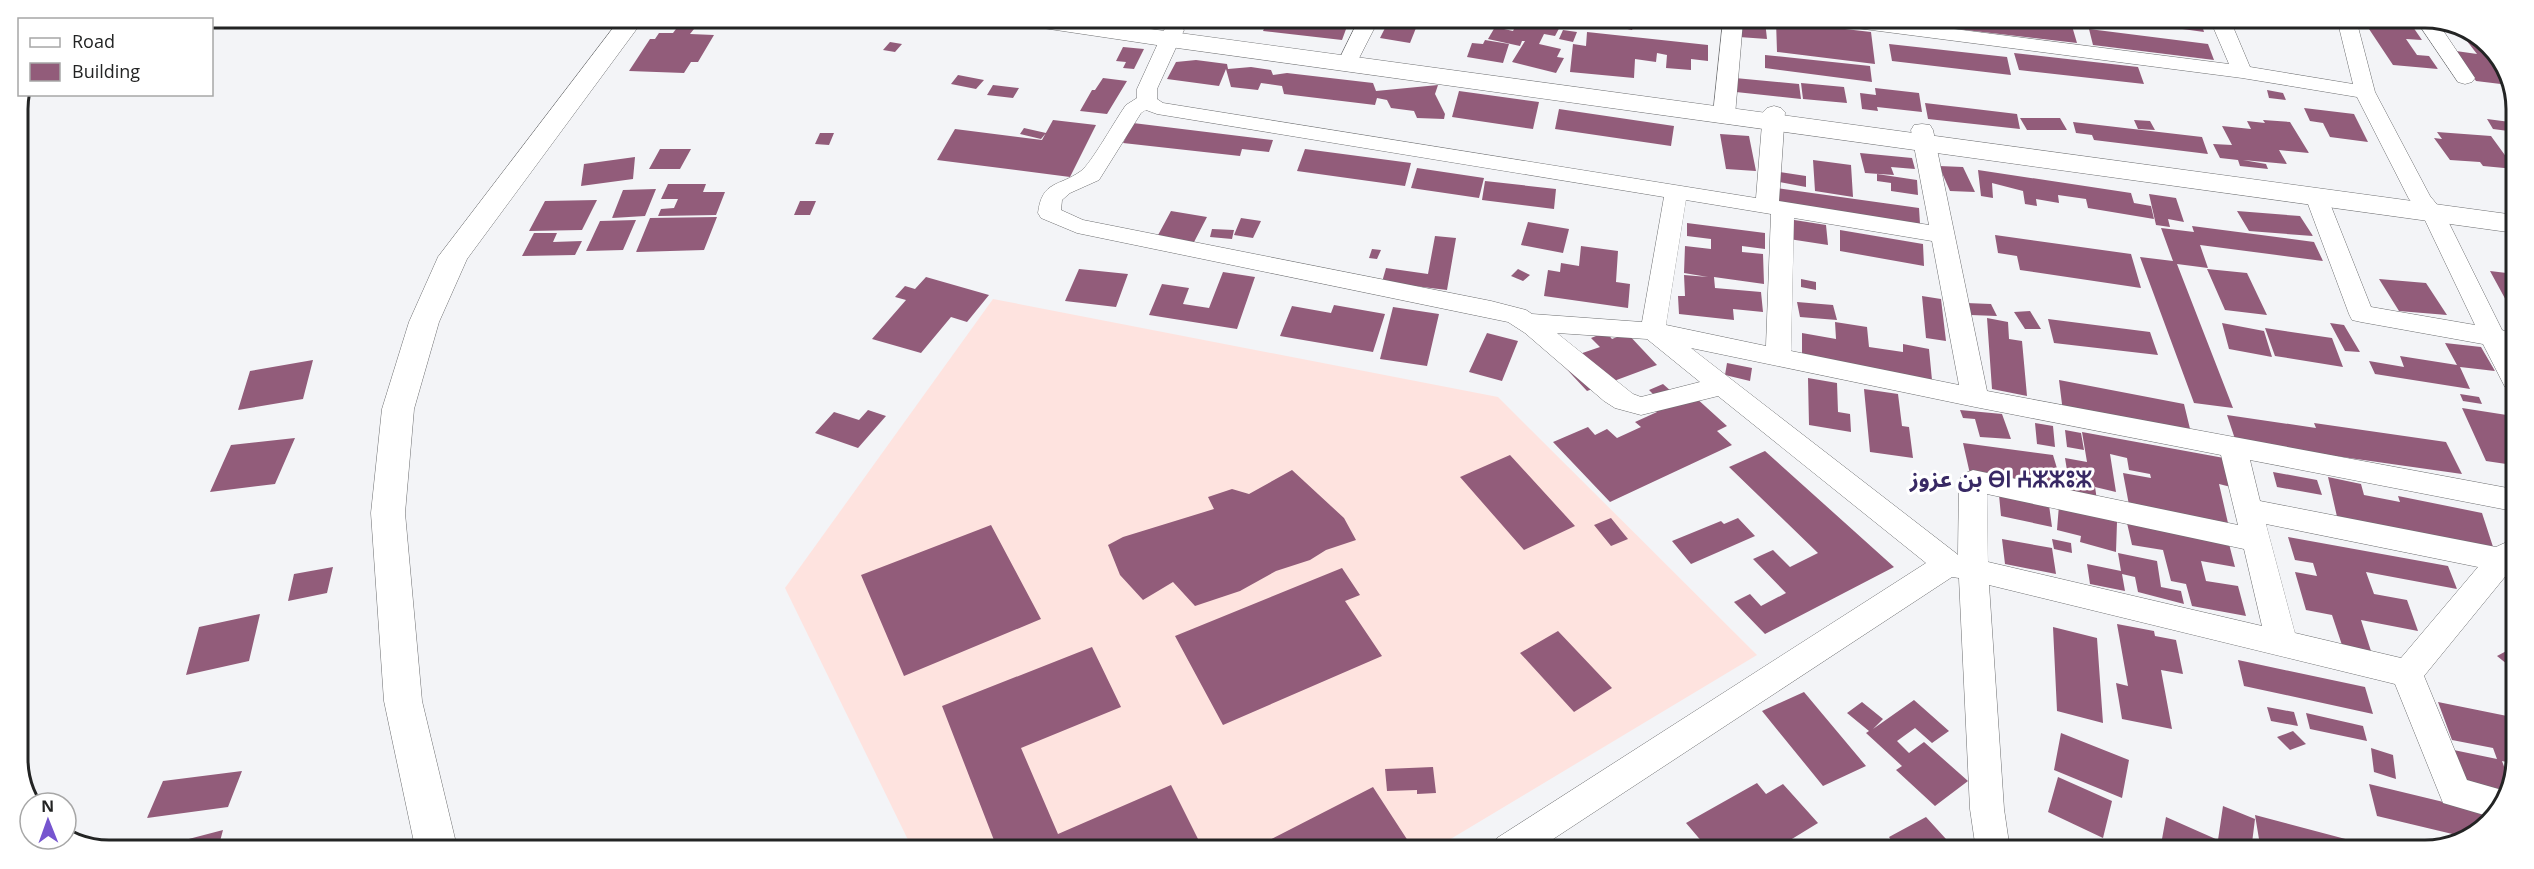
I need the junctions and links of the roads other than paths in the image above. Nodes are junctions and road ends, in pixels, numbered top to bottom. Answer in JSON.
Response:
{"nodes":[{"id":1,"x":626,"y":28,"type":"edge"},
{"id":2,"x":1124,"y":28,"type":"edge"},
{"id":3,"x":1364,"y":28,"type":"edge"},
{"id":4,"x":1732,"y":28,"type":"edge"},
{"id":5,"x":1950,"y":28,"type":"edge"},
{"id":6,"x":2224,"y":28,"type":"edge"},
{"id":7,"x":2349,"y":28,"type":"edge"},
{"id":8,"x":2432,"y":29,"type":"edge"},
{"id":9,"x":1172,"y":35,"type":"junction"},
{"id":10,"x":1349,"y":59,"type":"junction"},
{"id":11,"x":2242,"y":72,"type":"junction"},
{"id":12,"x":2465,"y":78,"type":"dead end"},
{"id":13,"x":2365,"y":93,"type":"junction"},
{"id":14,"x":1147,"y":101,"type":"junction"},
{"id":15,"x":1724,"y":110,"type":"junction"},
{"id":16,"x":1772,"y":117,"type":"junction"},
{"id":17,"x":1924,"y":136,"type":"junction"},
{"id":18,"x":1676,"y":190,"type":"junction"},
{"id":19,"x":2316,"y":196,"type":"junction"},
{"id":20,"x":2426,"y":206,"type":"junction"},
{"id":21,"x":1775,"y":207,"type":"junction"},
{"id":22,"x":2505,"y":211,"type":"edge"},
{"id":23,"x":2505,"y":222,"type":"edge"},
{"id":24,"x":1943,"y":235,"type":"junction"},
{"id":25,"x":1525,"y":322,"type":"junction"},
{"id":26,"x":1653,"y":331,"type":"junction"},
{"id":27,"x":2503,"y":338,"type":"edge"},
{"id":28,"x":1778,"y":357,"type":"junction"},
{"id":29,"x":1723,"y":386,"type":"junction"},
{"id":30,"x":1976,"y":398,"type":"junction"},
{"id":31,"x":2233,"y":447,"type":"junction"},
{"id":32,"x":2506,"y":499,"type":"edge"},
{"id":33,"x":2248,"y":509,"type":"junction"},
{"id":34,"x":2256,"y":540,"type":"junction"},
{"id":35,"x":2506,"y":555,"type":"edge"},
{"id":36,"x":2506,"y":557,"type":"edge"},
{"id":37,"x":1961,"y":567,"type":"junction"},
{"id":38,"x":2282,"y":643,"type":"junction"},
{"id":39,"x":2407,"y":673,"type":"junction"},
{"id":40,"x":2493,"y":802,"type":"edge"},
{"id":41,"x":434,"y":840,"type":"edge"},
{"id":42,"x":1523,"y":840,"type":"edge"},
{"id":43,"x":1992,"y":840,"type":"edge"}],
"edges":[{"from":1,"to":41,"type":"main road"},
{"from":2,"to":9,"type":"main road"},
{"from":3,"to":10,"type":"street"},
{"from":4,"to":15,"type":"street"},
{"from":5,"to":11,"type":"street"},
{"from":6,"to":11,"type":"street"},
{"from":7,"to":13,"type":"street"},
{"from":8,"to":12,"type":"street"},
{"from":9,"to":10,"type":"main road"},
{"from":9,"to":14,"type":"street"},
{"from":10,"to":15,"type":"main road"},
{"from":11,"to":13,"type":"street"},
{"from":13,"to":20,"type":"street"},
{"from":14,"to":18,"type":"street"},
{"from":14,"to":25,"type":"street"},
{"from":15,"to":16,"type":"main road"},
{"from":16,"to":17,"type":"main road"},
{"from":16,"to":21,"type":"street"},
{"from":17,"to":19,"type":"main road"},
{"from":17,"to":20,"type":"main road"},
{"from":17,"to":24,"type":"street"},
{"from":18,"to":21,"type":"street"},
{"from":18,"to":26,"type":"street"},
{"from":19,"to":20,"type":"main road"},
{"from":19,"to":27,"type":"street"},
{"from":20,"to":22,"type":"main road"},
{"from":20,"to":23,"type":"main road"},
{"from":20,"to":27,"type":"street"},
{"from":21,"to":24,"type":"street"},
{"from":21,"to":28,"type":"street"},
{"from":24,"to":30,"type":"street"},
{"from":25,"to":26,"type":"street"},
{"from":25,"to":29,"type":"street"},
{"from":26,"to":28,"type":"street"},
{"from":26,"to":29,"type":"street"},
{"from":28,"to":30,"type":"street"},
{"from":29,"to":37,"type":"street"},
{"from":30,"to":31,"type":"street"},
{"from":31,"to":32,"type":"street"},
{"from":31,"to":33,"type":"street"},
{"from":33,"to":34,"type":"street"},
{"from":33,"to":35,"type":"street"},
{"from":34,"to":37,"type":"street"},
{"from":34,"to":38,"type":"street"},
{"from":36,"to":39,"type":"street"},
{"from":37,"to":38,"type":"street"},
{"from":37,"to":42,"type":"street"},
{"from":37,"to":43,"type":"street"},
{"from":38,"to":39,"type":"street"},
{"from":39,"to":40,"type":"street"}]}
